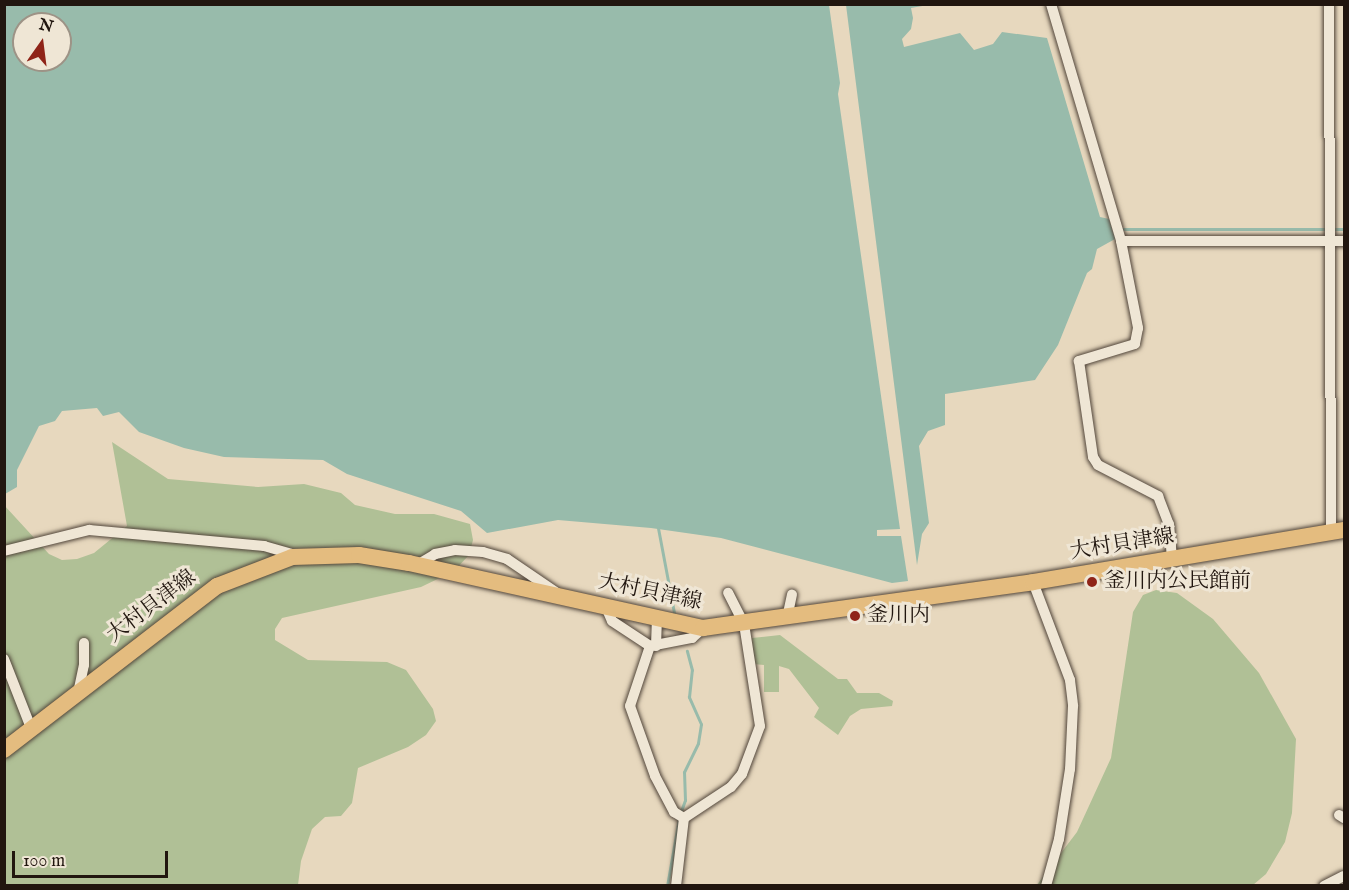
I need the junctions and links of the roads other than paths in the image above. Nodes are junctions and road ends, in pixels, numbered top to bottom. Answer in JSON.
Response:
{"nodes":[{"id":1,"x":1051,"y":4,"type":"edge"},
{"id":2,"x":1329,"y":4,"type":"edge"},
{"id":3,"x":1328,"y":238,"type":"junction"},
{"id":4,"x":1120,"y":240,"type":"junction"},
{"id":5,"x":1344,"y":241,"type":"edge"},
{"id":6,"x":1338,"y":532,"type":"edge"},
{"id":7,"x":4,"y":551,"type":"edge"},
{"id":8,"x":302,"y":556,"type":"junction"},
{"id":9,"x":1172,"y":560,"type":"junction"},
{"id":10,"x":417,"y":565,"type":"junction"},
{"id":11,"x":1033,"y":582,"type":"junction"},
{"id":12,"x":728,"y":593,"type":"dead end"},
{"id":13,"x":792,"y":595,"type":"dead end"},
{"id":14,"x":562,"y":597,"type":"junction"},
{"id":15,"x":606,"y":608,"type":"junction"},
{"id":16,"x":657,"y":618,"type":"junction"},
{"id":17,"x":787,"y":618,"type":"junction"},
{"id":18,"x":744,"y":624,"type":"junction"},
{"id":19,"x":703,"y":628,"type":"junction"},
{"id":20,"x":84,"y":643,"type":"dead end"},
{"id":21,"x":653,"y":646,"type":"junction"},
{"id":22,"x":4,"y":659,"type":"edge"},
{"id":23,"x":77,"y":694,"type":"junction"},
{"id":24,"x":31,"y":728,"type":"junction"},
{"id":25,"x":4,"y":750,"type":"edge"},
{"id":26,"x":680,"y":816,"type":"junction"},
{"id":27,"x":1344,"y":876,"type":"edge"},
{"id":28,"x":676,"y":885,"type":"edge"},
{"id":29,"x":1046,"y":885,"type":"edge"},
{"id":30,"x":1324,"y":885,"type":"edge"}],
"edges":[{"from":1,"to":4,"type":"street"},
{"from":2,"to":3,"type":"street"},
{"from":3,"to":4,"type":"street"},
{"from":3,"to":5,"type":"street"},
{"from":3,"to":6,"type":"street"},
{"from":4,"to":9,"type":"street"},
{"from":6,"to":9,"type":"main road","name":"大村貝津線"},
{"from":7,"to":8,"type":"street"},
{"from":8,"to":10,"type":"main road","name":"大村貝津線"},
{"from":8,"to":23,"type":"main road","name":"大村貝津線"},
{"from":9,"to":11,"type":"main road","name":"大村貝津線"},
{"from":10,"to":14,"type":"main road","name":"大村貝津線"},
{"from":10,"to":14,"type":"street"},
{"from":11,"to":17,"type":"main road","name":"大村貝津線"},
{"from":11,"to":29,"type":"street"},
{"from":12,"to":18,"type":"street"},
{"from":13,"to":17,"type":"street"},
{"from":14,"to":15,"type":"main road","name":"大村貝津線"},
{"from":15,"to":16,"type":"main road","name":"大村貝津線"},
{"from":15,"to":21,"type":"street"},
{"from":16,"to":19,"type":"main road","name":"大村貝津線"},
{"from":16,"to":21,"type":"street"},
{"from":17,"to":18,"type":"main road","name":"大村貝津線"},
{"from":18,"to":19,"type":"main road","name":"大村貝津線"},
{"from":18,"to":26,"type":"street"},
{"from":19,"to":21,"type":"street"},
{"from":20,"to":23,"type":"street"},
{"from":21,"to":26,"type":"street"},
{"from":22,"to":24,"type":"street"},
{"from":23,"to":24,"type":"main road","name":"大村貝津線"},
{"from":24,"to":25,"type":"main road","name":"大村貝津線"},
{"from":26,"to":28,"type":"street"},
{"from":27,"to":30,"type":"street"}]}
